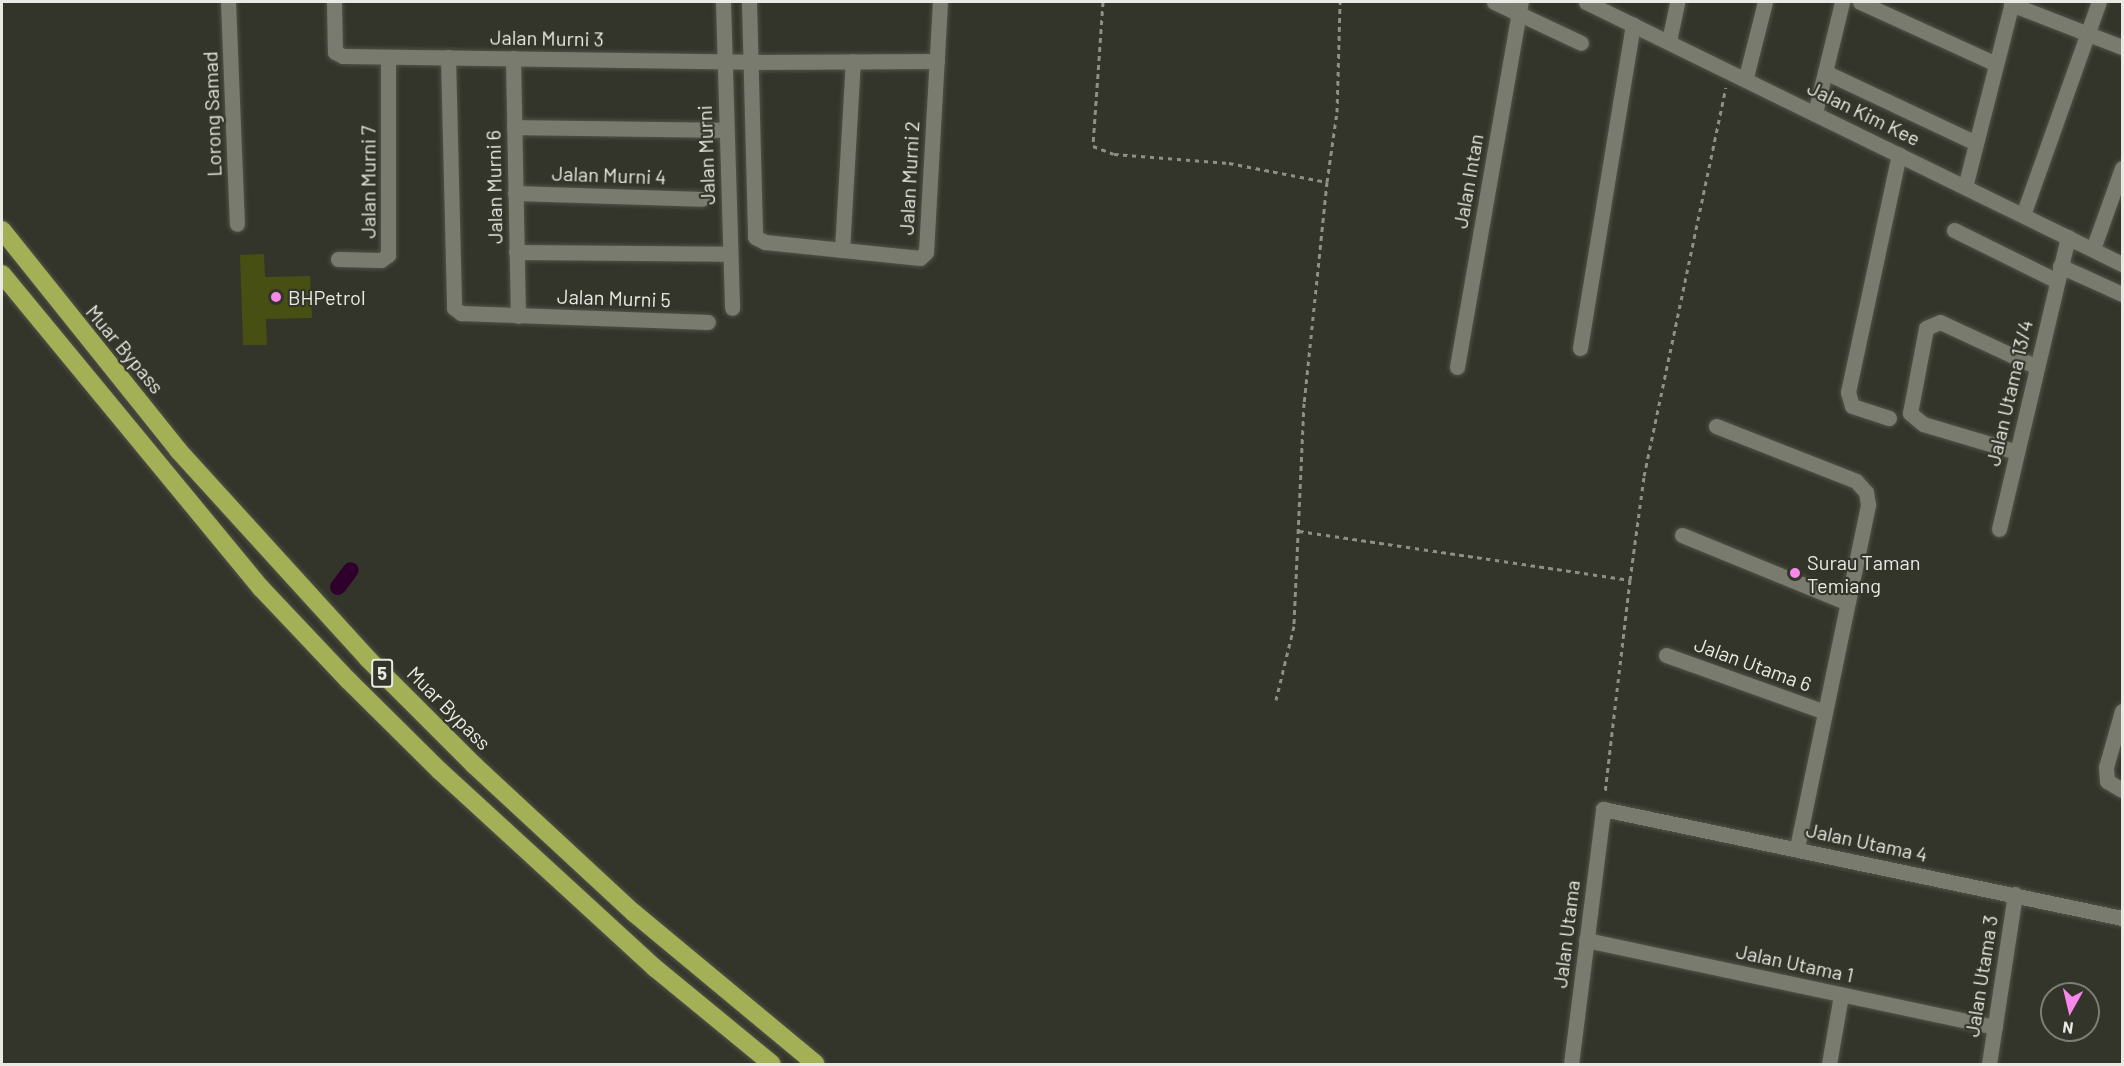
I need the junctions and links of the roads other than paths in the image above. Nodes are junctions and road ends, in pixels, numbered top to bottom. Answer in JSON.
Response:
{"nodes":[{"id":1,"x":228,"y":2,"type":"edge"},
{"id":2,"x":334,"y":2,"type":"edge"},
{"id":3,"x":723,"y":2,"type":"edge"},
{"id":4,"x":749,"y":2,"type":"edge"},
{"id":5,"x":940,"y":2,"type":"edge"},
{"id":6,"x":1494,"y":2,"type":"edge"},
{"id":7,"x":1586,"y":2,"type":"edge"},
{"id":8,"x":1677,"y":2,"type":"edge"},
{"id":9,"x":1765,"y":2,"type":"edge"},
{"id":10,"x":1842,"y":2,"type":"edge"},
{"id":11,"x":1860,"y":2,"type":"edge"},
{"id":12,"x":2099,"y":2,"type":"edge"},
{"id":13,"x":2011,"y":3,"type":"edge"},
{"id":14,"x":1519,"y":8,"type":"edge"},
{"id":15,"x":1633,"y":24,"type":"junction"},
{"id":16,"x":2087,"y":34,"type":"junction"},
{"id":17,"x":1669,"y":41,"type":"junction"},
{"id":18,"x":1581,"y":43,"type":"dead end"},
{"id":19,"x":2122,"y":47,"type":"edge"},
{"id":20,"x":388,"y":57,"type":"junction"},
{"id":21,"x":448,"y":57,"type":"junction"},
{"id":22,"x":513,"y":58,"type":"junction"},
{"id":23,"x":854,"y":61,"type":"junction"},
{"id":24,"x":937,"y":61,"type":"junction"},
{"id":25,"x":723,"y":62,"type":"junction"},
{"id":26,"x":750,"y":62,"type":"junction"},
{"id":27,"x":1996,"y":64,"type":"junction"},
{"id":28,"x":1825,"y":72,"type":"junction"},
{"id":29,"x":1746,"y":77,"type":"junction"},
{"id":30,"x":1815,"y":113,"type":"junction"},
{"id":31,"x":514,"y":127,"type":"junction"},
{"id":32,"x":726,"y":130,"type":"junction"},
{"id":33,"x":1976,"y":143,"type":"junction"},
{"id":34,"x":1899,"y":154,"type":"junction"},
{"id":35,"x":2122,"y":168,"type":"edge"},
{"id":36,"x":1965,"y":187,"type":"junction"},
{"id":37,"x":515,"y":193,"type":"junction"},
{"id":38,"x":702,"y":199,"type":"dead end"},
{"id":39,"x":2116,"y":208,"type":"edge"},
{"id":40,"x":2023,"y":215,"type":"junction"},
{"id":41,"x":237,"y":224,"type":"dead end"},
{"id":42,"x":2,"y":230,"type":"edge"},
{"id":43,"x":1954,"y":230,"type":"dead end"},
{"id":44,"x":2068,"y":237,"type":"junction"},
{"id":45,"x":2093,"y":249,"type":"junction"},
{"id":46,"x":842,"y":250,"type":"junction"},
{"id":47,"x":516,"y":252,"type":"junction"},
{"id":48,"x":730,"y":254,"type":"junction"},
{"id":49,"x":338,"y":259,"type":"dead end"},
{"id":50,"x":2122,"y":264,"type":"edge"},
{"id":51,"x":2,"y":274,"type":"edge"},
{"id":52,"x":2058,"y":274,"type":"junction"},
{"id":53,"x":2122,"y":294,"type":"edge"},
{"id":54,"x":732,"y":308,"type":"dead end"},
{"id":55,"x":518,"y":316,"type":"junction"},
{"id":56,"x":708,"y":322,"type":"dead end"},
{"id":57,"x":1580,"y":348,"type":"dead end"},
{"id":58,"x":2037,"y":367,"type":"junction"},
{"id":59,"x":1457,"y":368,"type":"dead end"},
{"id":60,"x":1889,"y":418,"type":"dead end"},
{"id":61,"x":1716,"y":426,"type":"dead end"},
{"id":62,"x":2017,"y":452,"type":"junction"},
{"id":63,"x":1999,"y":529,"type":"dead end"},
{"id":64,"x":1682,"y":535,"type":"dead end"},
{"id":65,"x":1848,"y":603,"type":"junction"},
{"id":66,"x":1666,"y":655,"type":"dead end"},
{"id":67,"x":2122,"y":711,"type":"edge"},
{"id":68,"x":1825,"y":712,"type":"junction"},
{"id":69,"x":2122,"y":790,"type":"edge"},
{"id":70,"x":1603,"y":808,"type":"joint"},
{"id":71,"x":1797,"y":848,"type":"junction"},
{"id":72,"x":2015,"y":894,"type":"junction"},
{"id":73,"x":2122,"y":918,"type":"edge"},
{"id":74,"x":1586,"y":940,"type":"junction"},
{"id":75,"x":1841,"y":995,"type":"junction"},
{"id":76,"x":1995,"y":1027,"type":"junction"},
{"id":77,"x":772,"y":1065,"type":"edge"},
{"id":78,"x":816,"y":1065,"type":"edge"},
{"id":79,"x":1571,"y":1065,"type":"edge"},
{"id":80,"x":1829,"y":1065,"type":"edge"},
{"id":81,"x":1989,"y":1065,"type":"edge"}],
"edges":[{"from":1,"to":41,"type":"street","name":"Lorong Samad"},
{"from":2,"to":20,"type":"street","name":"Jalan Murni 3"},
{"from":3,"to":25,"type":"street","name":"Jalan Murni"},
{"from":4,"to":26,"type":"street"},
{"from":5,"to":24,"type":"street","name":"Jalan Murni 2"},
{"from":6,"to":14,"type":"street"},
{"from":7,"to":15,"type":"street","name":"Jalan Kim Kee"},
{"from":8,"to":17,"type":"street"},
{"from":9,"to":29,"type":"street"},
{"from":10,"to":28,"type":"street"},
{"from":11,"to":27,"type":"street"},
{"from":12,"to":16,"type":"street"},
{"from":13,"to":16,"type":"street"},
{"from":13,"to":27,"type":"street"},
{"from":14,"to":18,"type":"street"},
{"from":14,"to":59,"type":"street","name":"Jalan Intan"},
{"from":15,"to":17,"type":"street","name":"Jalan Kim Kee"},
{"from":15,"to":57,"type":"street"},
{"from":16,"to":19,"type":"street"},
{"from":16,"to":40,"type":"street"},
{"from":17,"to":29,"type":"street","name":"Jalan Kim Kee"},
{"from":20,"to":21,"type":"street","name":"Jalan Murni 3"},
{"from":20,"to":49,"type":"street","name":"Jalan Murni 7"},
{"from":21,"to":22,"type":"street","name":"Jalan Murni 3"},
{"from":21,"to":55,"type":"street","name":"Jalan Murni 5"},
{"from":22,"to":25,"type":"street","name":"Jalan Murni 3"},
{"from":22,"to":31,"type":"street","name":"Jalan Murni 6"},
{"from":23,"to":24,"type":"street","name":"Jalan Murni 3"},
{"from":23,"to":26,"type":"street","name":"Jalan Murni 3"},
{"from":23,"to":46,"type":"street"},
{"from":24,"to":46,"type":"street","name":"Jalan Murni 2"},
{"from":25,"to":26,"type":"street","name":"Jalan Murni 3"},
{"from":25,"to":32,"type":"street","name":"Jalan Murni"},
{"from":26,"to":46,"type":"street","name":"Jalan Murni 2"},
{"from":27,"to":33,"type":"street"},
{"from":28,"to":30,"type":"street"},
{"from":28,"to":33,"type":"street"},
{"from":29,"to":30,"type":"street","name":"Jalan Kim Kee"},
{"from":30,"to":34,"type":"street","name":"Jalan Kim Kee"},
{"from":31,"to":32,"type":"street"},
{"from":31,"to":37,"type":"street","name":"Jalan Murni 6"},
{"from":32,"to":48,"type":"street","name":"Jalan Murni"},
{"from":33,"to":36,"type":"street"},
{"from":34,"to":36,"type":"street","name":"Jalan Kim Kee"},
{"from":34,"to":60,"type":"street"},
{"from":35,"to":39,"type":"street"},
{"from":36,"to":40,"type":"street","name":"Jalan Kim Kee"},
{"from":37,"to":38,"type":"street","name":"Jalan Murni 4"},
{"from":37,"to":47,"type":"street","name":"Jalan Murni 6"},
{"from":39,"to":45,"type":"street"},
{"from":40,"to":44,"type":"street","name":"Jalan Kim Kee"},
{"from":42,"to":78,"type":"highway","name":"Muar Bypass","number":"5"},
{"from":43,"to":52,"type":"street"},
{"from":44,"to":45,"type":"street","name":"Jalan Kim Kee"},
{"from":44,"to":52,"type":"street","name":"Jalan Utama 13/4"},
{"from":45,"to":50,"type":"street","name":"Jalan Kim Kee"},
{"from":47,"to":48,"type":"street"},
{"from":47,"to":55,"type":"street","name":"Jalan Murni 6"},
{"from":48,"to":54,"type":"street","name":"Jalan Murni"},
{"from":51,"to":77,"type":"highway","number":"5"},
{"from":52,"to":53,"type":"street"},
{"from":52,"to":58,"type":"street","name":"Jalan Utama 13/4"},
{"from":55,"to":56,"type":"street","name":"Jalan Murni 5"},
{"from":58,"to":62,"type":"street","name":"Jalan Utama 13/4"},
{"from":58,"to":62,"type":"street"},
{"from":61,"to":65,"type":"street"},
{"from":62,"to":63,"type":"street","name":"Jalan Utama 13/4"},
{"from":64,"to":65,"type":"street"},
{"from":65,"to":68,"type":"street"},
{"from":66,"to":68,"type":"street","name":"Jalan Utama 6"},
{"from":67,"to":69,"type":"street"},
{"from":68,"to":71,"type":"street"},
{"from":70,"to":71,"type":"street","name":"Jalan Utama 4"},
{"from":70,"to":74,"type":"street","name":"Jalan Utama"},
{"from":71,"to":72,"type":"street","name":"Jalan Utama 4"},
{"from":72,"to":73,"type":"street","name":"Jalan Utama 4"},
{"from":72,"to":76,"type":"street","name":"Jalan Utama 3"},
{"from":74,"to":75,"type":"street","name":"Jalan Utama 1"},
{"from":74,"to":79,"type":"street","name":"Jalan Utama"},
{"from":75,"to":76,"type":"street","name":"Jalan Utama 1"},
{"from":75,"to":80,"type":"street"},
{"from":76,"to":81,"type":"street","name":"Jalan Utama 3"}]}
